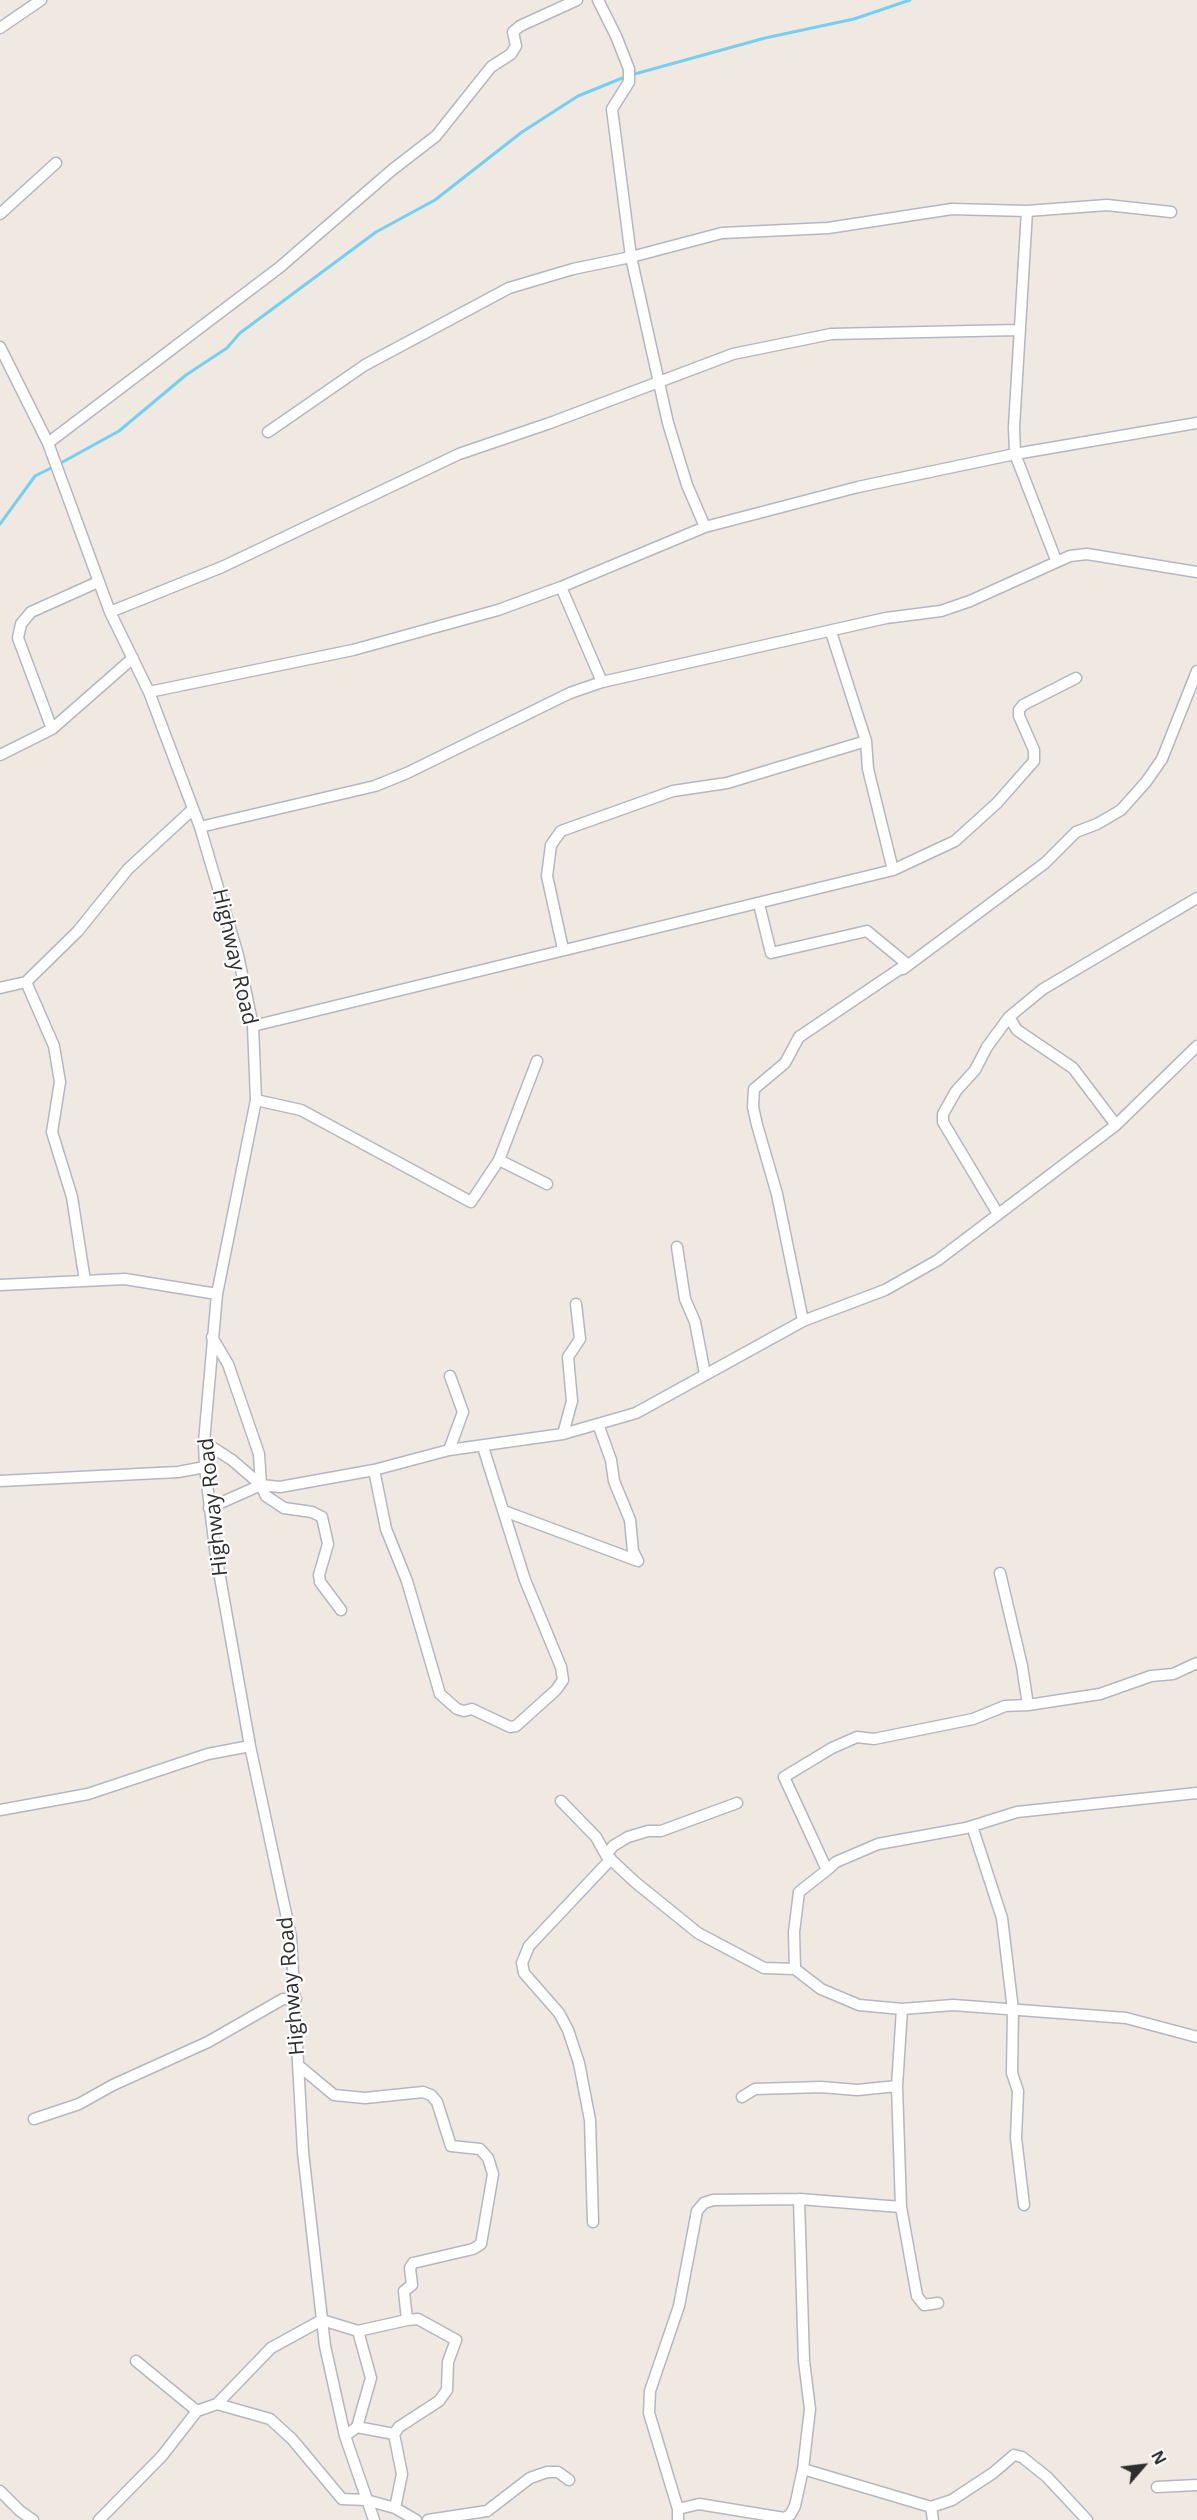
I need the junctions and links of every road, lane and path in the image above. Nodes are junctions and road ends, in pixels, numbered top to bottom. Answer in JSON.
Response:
{"nodes":[{"id":1,"x":41,"y":0,"type":"edge"},
{"id":2,"x":577,"y":0,"type":"edge"},
{"id":3,"x":598,"y":0,"type":"edge"},
{"id":4,"x":0,"y":28,"type":"edge"},
{"id":5,"x":56,"y":163,"type":"dead end"},
{"id":6,"x":1027,"y":211,"type":"junction"},
{"id":7,"x":1171,"y":212,"type":"dead end"},
{"id":8,"x":0,"y":214,"type":"edge"},
{"id":9,"x":632,"y":257,"type":"junction"},
{"id":10,"x":1018,"y":330,"type":"junction"},
{"id":11,"x":0,"y":347,"type":"edge"},
{"id":12,"x":660,"y":382,"type":"junction"},
{"id":13,"x":1197,"y":423,"type":"edge"},
{"id":14,"x":268,"y":432,"type":"dead end"},
{"id":15,"x":49,"y":445,"type":"junction"},
{"id":16,"x":1015,"y":454,"type":"junction"},
{"id":17,"x":705,"y":527,"type":"junction"},
{"id":18,"x":1056,"y":561,"type":"junction"},
{"id":19,"x":1197,"y":572,"type":"edge"},
{"id":20,"x":99,"y":582,"type":"junction"},
{"id":21,"x":561,"y":587,"type":"junction"},
{"id":22,"x":110,"y":612,"type":"junction"},
{"id":23,"x":831,"y":632,"type":"junction"},
{"id":24,"x":133,"y":658,"type":"junction"},
{"id":25,"x":1197,"y":671,"type":"edge"},
{"id":26,"x":1076,"y":678,"type":"dead end"},
{"id":27,"x":602,"y":682,"type":"junction"},
{"id":28,"x":149,"y":692,"type":"junction"},
{"id":29,"x":52,"y":729,"type":"junction"},
{"id":30,"x":866,"y":741,"type":"junction"},
{"id":31,"x":0,"y":755,"type":"edge"},
{"id":32,"x":193,"y":809,"type":"junction"},
{"id":33,"x":200,"y":827,"type":"junction"},
{"id":34,"x":893,"y":870,"type":"junction"},
{"id":35,"x":1197,"y":898,"type":"edge"},
{"id":36,"x":759,"y":904,"type":"junction"},
{"id":37,"x":563,"y":949,"type":"junction"},
{"id":38,"x":26,"y":982,"type":"junction"},
{"id":39,"x":0,"y":988,"type":"edge"},
{"id":40,"x":1009,"y":1017,"type":"junction"},
{"id":41,"x":253,"y":1026,"type":"junction"},
{"id":42,"x":795,"y":1045,"type":"junction"},
{"id":43,"x":1197,"y":1046,"type":"edge"},
{"id":44,"x":537,"y":1061,"type":"dead end"},
{"id":45,"x":256,"y":1100,"type":"junction"},
{"id":46,"x":1116,"y":1125,"type":"junction"},
{"id":47,"x":499,"y":1160,"type":"junction"},
{"id":48,"x":547,"y":1184,"type":"dead end"},
{"id":49,"x":998,"y":1214,"type":"junction"},
{"id":50,"x":677,"y":1247,"type":"dead end"},
{"id":51,"x":85,"y":1281,"type":"junction"},
{"id":52,"x":0,"y":1285,"type":"edge"},
{"id":53,"x":217,"y":1294,"type":"junction"},
{"id":54,"x":576,"y":1304,"type":"dead end"},
{"id":55,"x":803,"y":1321,"type":"junction"},
{"id":56,"x":212,"y":1337,"type":"junction"},
{"id":57,"x":705,"y":1374,"type":"junction"},
{"id":58,"x":450,"y":1376,"type":"dead end"},
{"id":59,"x":598,"y":1424,"type":"junction"},
{"id":60,"x":563,"y":1434,"type":"junction"},
{"id":61,"x":204,"y":1442,"type":"junction"},
{"id":62,"x":483,"y":1447,"type":"junction"},
{"id":63,"x":449,"y":1450,"type":"junction"},
{"id":64,"x":205,"y":1467,"type":"junction"},
{"id":65,"x":374,"y":1470,"type":"junction"},
{"id":66,"x":0,"y":1481,"type":"edge"},
{"id":67,"x":261,"y":1485,"type":"junction"},
{"id":68,"x":209,"y":1508,"type":"junction"},
{"id":69,"x":504,"y":1511,"type":"junction"},
{"id":70,"x":1000,"y":1573,"type":"dead end"},
{"id":71,"x":342,"y":1610,"type":"dead end"},
{"id":72,"x":1197,"y":1663,"type":"edge"},
{"id":73,"x":1028,"y":1705,"type":"junction"},
{"id":74,"x":250,"y":1746,"type":"junction"},
{"id":75,"x":1197,"y":1793,"type":"edge"},
{"id":76,"x":561,"y":1801,"type":"dead end"},
{"id":77,"x":737,"y":1803,"type":"dead end"},
{"id":78,"x":0,"y":1810,"type":"edge"},
{"id":79,"x":972,"y":1826,"type":"junction"},
{"id":80,"x":609,"y":1857,"type":"junction"},
{"id":81,"x":827,"y":1870,"type":"junction"},
{"id":82,"x":795,"y":1969,"type":"junction"},
{"id":83,"x":296,"y":1999,"type":"junction"},
{"id":84,"x":902,"y":2009,"type":"junction"},
{"id":85,"x":1013,"y":2010,"type":"junction"},
{"id":86,"x":1197,"y":2037,"type":"edge"},
{"id":87,"x":298,"y":2065,"type":"junction"},
{"id":88,"x":897,"y":2086,"type":"junction"},
{"id":89,"x":742,"y":2097,"type":"dead end"},
{"id":90,"x":34,"y":2119,"type":"dead end"},
{"id":91,"x":799,"y":2199,"type":"junction"},
{"id":92,"x":1024,"y":2205,"type":"dead end"},
{"id":93,"x":901,"y":2206,"type":"junction"},
{"id":94,"x":593,"y":2222,"type":"dead end"},
{"id":95,"x":938,"y":2303,"type":"dead end"},
{"id":96,"x":322,"y":2320,"type":"junction"},
{"id":97,"x":407,"y":2320,"type":"junction"},
{"id":98,"x":358,"y":2331,"type":"junction"},
{"id":99,"x":136,"y":2361,"type":"dead end"},
{"id":100,"x":218,"y":2404,"type":"junction"},
{"id":101,"x":197,"y":2411,"type":"junction"},
{"id":102,"x":357,"y":2427,"type":"junction"},
{"id":103,"x":394,"y":2434,"type":"junction"},
{"id":104,"x":345,"y":2436,"type":"junction"},
{"id":105,"x":803,"y":2469,"type":"junction"},
{"id":106,"x":569,"y":2480,"type":"dead end"},
{"id":107,"x":1197,"y":2485,"type":"edge"},
{"id":108,"x":1157,"y":2487,"type":"dead end"},
{"id":109,"x":0,"y":2491,"type":"edge"},
{"id":110,"x":366,"y":2500,"type":"junction"},
{"id":111,"x":932,"y":2507,"type":"junction"},
{"id":112,"x":395,"y":2508,"type":"junction"},
{"id":113,"x":678,"y":2514,"type":"edge"},
{"id":114,"x":33,"y":2520,"type":"edge"},
{"id":115,"x":99,"y":2520,"type":"edge"},
{"id":116,"x":374,"y":2520,"type":"edge"},
{"id":117,"x":416,"y":2520,"type":"edge"},
{"id":118,"x":428,"y":2520,"type":"edge"},
{"id":119,"x":933,"y":2520,"type":"edge"},
{"id":120,"x":1087,"y":2520,"type":"edge"}],
"edges":[{"from":1,"to":4,"type":"street"},
{"from":2,"to":15,"type":"street"},
{"from":3,"to":9,"type":"street"},
{"from":5,"to":8,"type":"street"},
{"from":6,"to":7,"type":"street"},
{"from":6,"to":9,"type":"street"},
{"from":6,"to":10,"type":"street"},
{"from":9,"to":12,"type":"street"},
{"from":9,"to":14,"type":"street"},
{"from":10,"to":12,"type":"street"},
{"from":10,"to":16,"type":"street"},
{"from":11,"to":15,"type":"street","name":"Highway Road"},
{"from":12,"to":17,"type":"street"},
{"from":12,"to":22,"type":"street"},
{"from":13,"to":16,"type":"street"},
{"from":15,"to":20,"type":"street","name":"Highway Road"},
{"from":16,"to":17,"type":"street"},
{"from":16,"to":18,"type":"street"},
{"from":17,"to":21,"type":"street"},
{"from":18,"to":19,"type":"street"},
{"from":18,"to":23,"type":"street"},
{"from":20,"to":22,"type":"street","name":"Highway Road"},
{"from":20,"to":29,"type":"street"},
{"from":21,"to":27,"type":"street"},
{"from":21,"to":28,"type":"street"},
{"from":22,"to":24,"type":"street","name":"Highway Road"},
{"from":23,"to":27,"type":"street"},
{"from":23,"to":30,"type":"street"},
{"from":24,"to":28,"type":"street","name":"Highway Road"},
{"from":24,"to":29,"type":"street"},
{"from":25,"to":42,"type":"street"},
{"from":26,"to":34,"type":"street"},
{"from":27,"to":33,"type":"street"},
{"from":28,"to":32,"type":"street","name":"Highway Road"},
{"from":29,"to":31,"type":"street"},
{"from":30,"to":34,"type":"street"},
{"from":30,"to":37,"type":"street"},
{"from":32,"to":33,"type":"street","name":"Highway Road"},
{"from":32,"to":38,"type":"street"},
{"from":33,"to":41,"type":"street","name":"Highway Road"},
{"from":34,"to":36,"type":"street"},
{"from":35,"to":40,"type":"street"},
{"from":36,"to":37,"type":"street"},
{"from":36,"to":42,"type":"street"},
{"from":37,"to":41,"type":"street"},
{"from":38,"to":39,"type":"street"},
{"from":38,"to":51,"type":"street"},
{"from":40,"to":46,"type":"street"},
{"from":40,"to":49,"type":"street"},
{"from":41,"to":45,"type":"street","name":"Highway Road"},
{"from":42,"to":55,"type":"street"},
{"from":43,"to":46,"type":"street"},
{"from":44,"to":47,"type":"street"},
{"from":45,"to":47,"type":"street"},
{"from":45,"to":53,"type":"street","name":"Highway Road"},
{"from":46,"to":49,"type":"street"},
{"from":47,"to":48,"type":"street"},
{"from":49,"to":55,"type":"street"},
{"from":50,"to":57,"type":"street"},
{"from":51,"to":52,"type":"street"},
{"from":51,"to":53,"type":"street"},
{"from":53,"to":56,"type":"street","name":"Highway Road"},
{"from":54,"to":60,"type":"street"},
{"from":55,"to":57,"type":"street"},
{"from":56,"to":61,"type":"street","name":"Highway Road"},
{"from":56,"to":67,"type":"street"},
{"from":57,"to":59,"type":"street"},
{"from":58,"to":63,"type":"street"},
{"from":59,"to":60,"type":"street"},
{"from":59,"to":69,"type":"street"},
{"from":60,"to":62,"type":"street"},
{"from":61,"to":64,"type":"street","name":"Highway Road"},
{"from":61,"to":67,"type":"street"},
{"from":62,"to":63,"type":"street"},
{"from":62,"to":69,"type":"street"},
{"from":63,"to":65,"type":"street"},
{"from":64,"to":66,"type":"street"},
{"from":64,"to":68,"type":"street","name":"Highway Road"},
{"from":65,"to":67,"type":"street"},
{"from":65,"to":69,"type":"street"},
{"from":67,"to":68,"type":"street"},
{"from":67,"to":71,"type":"street"},
{"from":68,"to":74,"type":"street","name":"Highway Road"},
{"from":70,"to":73,"type":"street"},
{"from":72,"to":73,"type":"street"},
{"from":73,"to":81,"type":"street"},
{"from":74,"to":78,"type":"street"},
{"from":74,"to":83,"type":"street","name":"Highway Road"},
{"from":75,"to":79,"type":"street"},
{"from":76,"to":80,"type":"street"},
{"from":77,"to":80,"type":"street"},
{"from":79,"to":81,"type":"street"},
{"from":79,"to":85,"type":"street"},
{"from":80,"to":82,"type":"street"},
{"from":80,"to":94,"type":"street"},
{"from":81,"to":82,"type":"street"},
{"from":82,"to":84,"type":"street"},
{"from":83,"to":87,"type":"street","name":"Highway Road"},
{"from":83,"to":90,"type":"street"},
{"from":84,"to":85,"type":"street"},
{"from":84,"to":88,"type":"street"},
{"from":85,"to":86,"type":"street"},
{"from":85,"to":92,"type":"street"},
{"from":87,"to":96,"type":"street","name":"Highway Road"},
{"from":87,"to":97,"type":"street"},
{"from":88,"to":89,"type":"street"},
{"from":88,"to":93,"type":"street"},
{"from":91,"to":93,"type":"street"},
{"from":91,"to":105,"type":"street"},
{"from":91,"to":113,"type":"street"},
{"from":93,"to":95,"type":"street"},
{"from":96,"to":98,"type":"street"},
{"from":96,"to":100,"type":"street"},
{"from":96,"to":104,"type":"street","name":"Highway Road"},
{"from":97,"to":98,"type":"street"},
{"from":97,"to":103,"type":"street"},
{"from":98,"to":102,"type":"street"},
{"from":99,"to":101,"type":"street"},
{"from":100,"to":101,"type":"street"},
{"from":100,"to":110,"type":"street"},
{"from":101,"to":115,"type":"street"},
{"from":102,"to":103,"type":"street"},
{"from":102,"to":104,"type":"street"},
{"from":103,"to":112,"type":"street"},
{"from":104,"to":110,"type":"street","name":"Highway Road"},
{"from":105,"to":111,"type":"street"},
{"from":105,"to":113,"type":"street"},
{"from":106,"to":118,"type":"street"},
{"from":107,"to":108,"type":"street"},
{"from":109,"to":114,"type":"street"},
{"from":110,"to":112,"type":"street"},
{"from":110,"to":116,"type":"street","name":"Highway Road"},
{"from":111,"to":119,"type":"street"},
{"from":111,"to":120,"type":"street"},
{"from":112,"to":117,"type":"street"}]}
